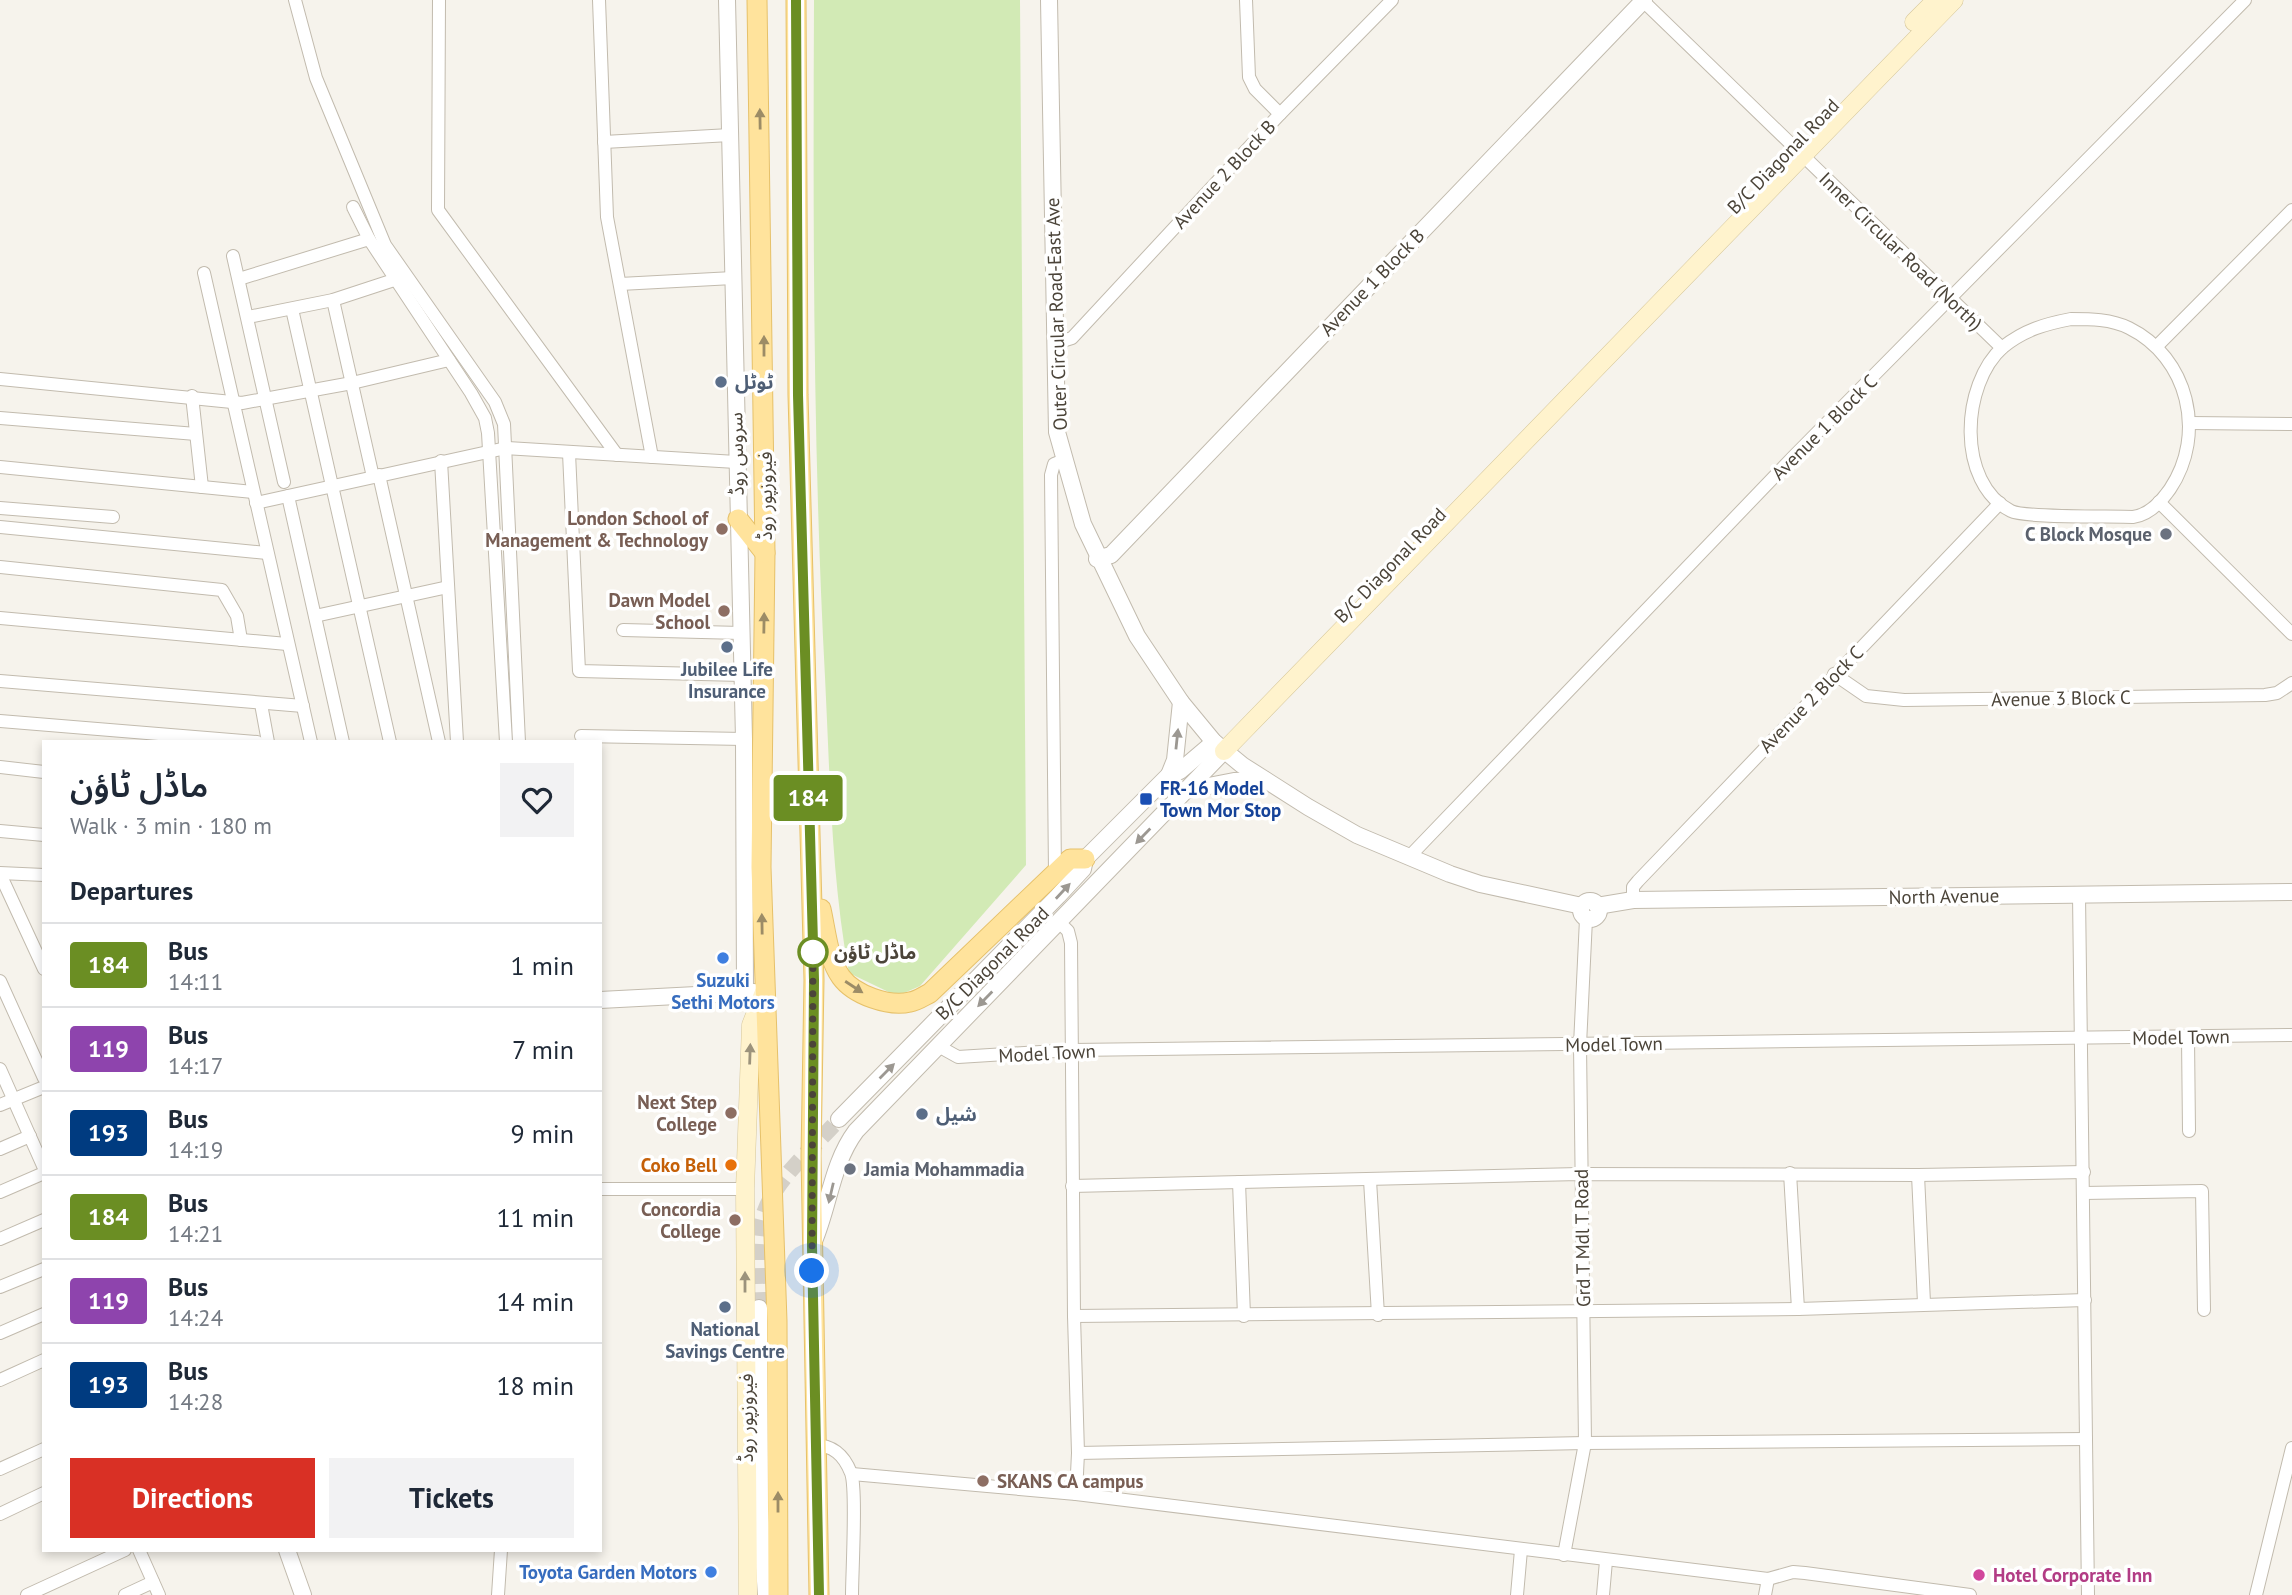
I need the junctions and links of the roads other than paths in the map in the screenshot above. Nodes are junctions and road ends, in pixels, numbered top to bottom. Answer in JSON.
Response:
{"nodes":[{"id":1,"x":295,"y":0,"type":"edge"},
{"id":2,"x":439,"y":0,"type":"edge"},
{"id":3,"x":599,"y":0,"type":"edge"},
{"id":4,"x":727,"y":0,"type":"edge"},
{"id":5,"x":757,"y":0,"type":"edge"},
{"id":6,"x":796,"y":0,"type":"edge"},
{"id":7,"x":1049,"y":0,"type":"edge"},
{"id":8,"x":1245,"y":0,"type":"edge"},
{"id":9,"x":1392,"y":0,"type":"edge"},
{"id":10,"x":1643,"y":0,"type":"edge"},
{"id":11,"x":1936,"y":0,"type":"edge"},
{"id":12,"x":1954,"y":0,"type":"edge"},
{"id":13,"x":2245,"y":0,"type":"edge"},
{"id":14,"x":1280,"y":114,"type":"junction"},
{"id":15,"x":730,"y":135,"type":"junction"},
{"id":16,"x":604,"y":142,"type":"junction"},
{"id":17,"x":1796,"y":151,"type":"junction"},
{"id":18,"x":353,"y":207,"type":"dead end"},
{"id":19,"x":2292,"y":210,"type":"edge"},
{"id":20,"x":369,"y":239,"type":"junction"},
{"id":21,"x":233,"y":256,"type":"dead end"},
{"id":22,"x":204,"y":273,"type":"dead end"},
{"id":23,"x":733,"y":278,"type":"junction"},
{"id":24,"x":239,"y":279,"type":"junction"},
{"id":25,"x":394,"y":280,"type":"junction"},
{"id":26,"x":620,"y":284,"type":"junction"},
{"id":27,"x":1951,"y":299,"type":"junction"},
{"id":28,"x":333,"y":300,"type":"junction"},
{"id":29,"x":292,"y":309,"type":"junction"},
{"id":30,"x":248,"y":317,"type":"junction"},
{"id":31,"x":1056,"y":343,"type":"junction"},
{"id":32,"x":2157,"y":346,"type":"junction"},
{"id":33,"x":2002,"y":348,"type":"junction"},
{"id":34,"x":449,"y":360,"type":"junction"},
{"id":35,"x":0,"y":379,"type":"edge"},
{"id":36,"x":352,"y":383,"type":"junction"},
{"id":37,"x":309,"y":392,"type":"junction"},
{"id":38,"x":192,"y":396,"type":"junction"},
{"id":39,"x":233,"y":400,"type":"junction"},
{"id":40,"x":267,"y":400,"type":"junction"},
{"id":41,"x":0,"y":418,"type":"edge"},
{"id":42,"x":2190,"y":423,"type":"junction"},
{"id":43,"x":2292,"y":424,"type":"edge"},
{"id":44,"x":196,"y":434,"type":"junction"},
{"id":45,"x":506,"y":448,"type":"junction"},
{"id":46,"x":490,"y":450,"type":"junction"},
{"id":47,"x":569,"y":453,"type":"junction"},
{"id":48,"x":617,"y":454,"type":"junction"},
{"id":49,"x":652,"y":457,"type":"junction"},
{"id":50,"x":1064,"y":460,"type":"junction"},
{"id":51,"x":441,"y":461,"type":"junction"},
{"id":52,"x":736,"y":462,"type":"junction"},
{"id":53,"x":0,"y":467,"type":"edge"},
{"id":54,"x":376,"y":476,"type":"junction"},
{"id":55,"x":284,"y":482,"type":"dead end"},
{"id":56,"x":332,"y":486,"type":"junction"},
{"id":57,"x":202,"y":487,"type":"junction"},
{"id":58,"x":288,"y":496,"type":"junction"},
{"id":59,"x":255,"y":498,"type":"junction"},
{"id":60,"x":2159,"y":502,"type":"junction"},
{"id":61,"x":2000,"y":503,"type":"junction"},
{"id":62,"x":0,"y":508,"type":"edge"},
{"id":63,"x":113,"y":517,"type":"dead end"},
{"id":64,"x":738,"y":519,"type":"junction"},
{"id":65,"x":0,"y":527,"type":"edge"},
{"id":66,"x":267,"y":553,"type":"junction"},
{"id":67,"x":765,"y":553,"type":"junction"},
{"id":68,"x":1097,"y":559,"type":"junction"},
{"id":69,"x":0,"y":567,"type":"edge"},
{"id":70,"x":448,"y":587,"type":"junction"},
{"id":71,"x":406,"y":595,"type":"junction"},
{"id":72,"x":359,"y":606,"type":"junction"},
{"id":73,"x":315,"y":615,"type":"junction"},
{"id":74,"x":0,"y":618,"type":"edge"},
{"id":75,"x":623,"y":630,"type":"dead end"},
{"id":76,"x":741,"y":633,"type":"junction"},
{"id":77,"x":2292,"y":634,"type":"edge"},
{"id":78,"x":241,"y":640,"type":"junction"},
{"id":79,"x":287,"y":644,"type":"junction"},
{"id":80,"x":1834,"y":674,"type":"junction"},
{"id":81,"x":742,"y":675,"type":"junction"},
{"id":82,"x":0,"y":681,"type":"edge"},
{"id":83,"x":2292,"y":683,"type":"edge"},
{"id":84,"x":1181,"y":702,"type":"junction"},
{"id":85,"x":261,"y":704,"type":"junction"},
{"id":86,"x":303,"y":706,"type":"junction"},
{"id":87,"x":0,"y":721,"type":"edge"},
{"id":88,"x":581,"y":736,"type":"dead end"},
{"id":89,"x":744,"y":739,"type":"junction"},
{"id":90,"x":233,"y":740,"type":"edge"},
{"id":91,"x":268,"y":740,"type":"edge"},
{"id":92,"x":311,"y":740,"type":"edge"},
{"id":93,"x":343,"y":740,"type":"edge"},
{"id":94,"x":390,"y":740,"type":"edge"},
{"id":95,"x":439,"y":740,"type":"edge"},
{"id":96,"x":457,"y":740,"type":"edge"},
{"id":97,"x":506,"y":740,"type":"edge"},
{"id":98,"x":519,"y":740,"type":"edge"},
{"id":99,"x":1219,"y":746,"type":"junction"},
{"id":100,"x":0,"y":767,"type":"edge"},
{"id":101,"x":42,"y":772,"type":"edge"},
{"id":102,"x":1169,"y":775,"type":"junction"},
{"id":103,"x":1265,"y":780,"type":"junction"},
{"id":104,"x":1188,"y":790,"type":"junction"},
{"id":105,"x":0,"y":831,"type":"edge"},
{"id":106,"x":42,"y":835,"type":"edge"},
{"id":107,"x":810,"y":857,"type":"junction"},
{"id":108,"x":1408,"y":858,"type":"junction"},
{"id":109,"x":1085,"y":859,"type":"junction"},
{"id":110,"x":0,"y":873,"type":"edge"},
{"id":111,"x":1055,"y":874,"type":"junction"},
{"id":112,"x":42,"y":875,"type":"edge"},
{"id":113,"x":2292,"y":892,"type":"edge"},
{"id":114,"x":2079,"y":895,"type":"junction"},
{"id":115,"x":1633,"y":900,"type":"junction"},
{"id":116,"x":1588,"y":910,"type":"junction"},
{"id":117,"x":1059,"y":922,"type":"junction"},
{"id":118,"x":42,"y":965,"type":"edge"},
{"id":119,"x":0,"y":982,"type":"edge"},
{"id":120,"x":754,"y":992,"type":"junction"},
{"id":121,"x":602,"y":1000,"type":"edge"},
{"id":122,"x":2292,"y":1035,"type":"edge"},
{"id":123,"x":2082,"y":1038,"type":"junction"},
{"id":124,"x":2188,"y":1038,"type":"junction"},
{"id":125,"x":1580,"y":1045,"type":"junction"},
{"id":126,"x":940,"y":1047,"type":"junction"},
{"id":127,"x":1073,"y":1051,"type":"junction"},
{"id":128,"x":0,"y":1069,"type":"edge"},
{"id":129,"x":42,"y":1074,"type":"edge"},
{"id":130,"x":42,"y":1088,"type":"edge"},
{"id":131,"x":14,"y":1098,"type":"junction"},
{"id":132,"x":0,"y":1105,"type":"edge"},
{"id":133,"x":839,"y":1119,"type":"tunnel mouth"},
{"id":134,"x":2189,"y":1131,"type":"dead end"},
{"id":135,"x":30,"y":1136,"type":"junction"},
{"id":136,"x":0,"y":1149,"type":"edge"},
{"id":137,"x":42,"y":1165,"type":"edge"},
{"id":138,"x":42,"y":1171,"type":"edge"},
{"id":139,"x":2084,"y":1172,"type":"junction"},
{"id":140,"x":1580,"y":1174,"type":"junction"},
{"id":141,"x":1790,"y":1174,"type":"junction"},
{"id":142,"x":1918,"y":1175,"type":"junction"},
{"id":143,"x":1370,"y":1180,"type":"junction"},
{"id":144,"x":1240,"y":1182,"type":"junction"},
{"id":145,"x":1072,"y":1186,"type":"junction"},
{"id":146,"x":602,"y":1189,"type":"edge"},
{"id":147,"x":746,"y":1189,"type":"junction"},
{"id":148,"x":0,"y":1192,"type":"edge"},
{"id":149,"x":2084,"y":1194,"type":"junction"},
{"id":150,"x":42,"y":1221,"type":"edge"},
{"id":151,"x":0,"y":1239,"type":"edge"},
{"id":152,"x":812,"y":1246,"type":"junction"},
{"id":153,"x":42,"y":1270,"type":"edge"},
{"id":154,"x":0,"y":1287,"type":"edge"},
{"id":155,"x":2085,"y":1300,"type":"junction"},
{"id":156,"x":1924,"y":1303,"type":"junction"},
{"id":157,"x":759,"y":1308,"type":"tunnel mouth"},
{"id":158,"x":1798,"y":1309,"type":"junction"},
{"id":159,"x":2204,"y":1310,"type":"dead end"},
{"id":160,"x":1583,"y":1312,"type":"junction"},
{"id":161,"x":42,"y":1315,"type":"edge"},
{"id":162,"x":1378,"y":1315,"type":"junction"},
{"id":163,"x":1074,"y":1316,"type":"junction"},
{"id":164,"x":1244,"y":1316,"type":"junction"},
{"id":165,"x":0,"y":1333,"type":"edge"},
{"id":166,"x":42,"y":1361,"type":"edge"},
{"id":167,"x":0,"y":1380,"type":"edge"},
{"id":168,"x":2086,"y":1438,"type":"junction"},
{"id":169,"x":1585,"y":1443,"type":"junction"},
{"id":170,"x":814,"y":1445,"type":"junction"},
{"id":171,"x":2292,"y":1448,"type":"edge"},
{"id":172,"x":42,"y":1450,"type":"edge"},
{"id":173,"x":1078,"y":1452,"type":"junction"},
{"id":174,"x":0,"y":1469,"type":"edge"},
{"id":175,"x":852,"y":1474,"type":"junction"},
{"id":176,"x":42,"y":1494,"type":"edge"},
{"id":177,"x":1076,"y":1494,"type":"junction"},
{"id":178,"x":760,"y":1509,"type":"junction"},
{"id":179,"x":0,"y":1514,"type":"edge"},
{"id":180,"x":1521,"y":1550,"type":"junction"},
{"id":181,"x":121,"y":1552,"type":"edge"},
{"id":182,"x":140,"y":1552,"type":"edge"},
{"id":183,"x":288,"y":1552,"type":"edge"},
{"id":184,"x":501,"y":1552,"type":"edge"},
{"id":185,"x":1564,"y":1555,"type":"junction"},
{"id":186,"x":1606,"y":1561,"type":"junction"},
{"id":187,"x":1768,"y":1579,"type":"junction"},
{"id":188,"x":153,"y":1582,"type":"junction"},
{"id":189,"x":27,"y":1595,"type":"edge"},
{"id":190,"x":125,"y":1595,"type":"edge"},
{"id":191,"x":159,"y":1595,"type":"edge"},
{"id":192,"x":303,"y":1595,"type":"edge"},
{"id":193,"x":498,"y":1595,"type":"edge"},
{"id":194,"x":748,"y":1595,"type":"edge"},
{"id":195,"x":757,"y":1595,"type":"edge"},
{"id":196,"x":765,"y":1595,"type":"edge"},
{"id":197,"x":778,"y":1595,"type":"edge"},
{"id":198,"x":819,"y":1595,"type":"edge"},
{"id":199,"x":852,"y":1595,"type":"edge"},
{"id":200,"x":1517,"y":1595,"type":"edge"},
{"id":201,"x":1603,"y":1595,"type":"edge"},
{"id":202,"x":1765,"y":1595,"type":"edge"},
{"id":203,"x":1970,"y":1595,"type":"edge"},
{"id":204,"x":2088,"y":1595,"type":"edge"},
{"id":205,"x":2256,"y":1595,"type":"edge"}],
"edges":[{"from":1,"to":45,"type":"street"},
{"from":2,"to":48,"type":"street"},
{"from":3,"to":16,"type":"street"},
{"from":4,"to":15,"type":"street","name":"سروس روڈ"},
{"from":67,"to":5,"type":"main road","name":"فیروزپور روڈ","one_way":true},
{"from":6,"to":107,"type":"main road","name":"فیروزپور روڈ"},
{"from":7,"to":31,"type":"street","name":"Outer Circular Road-East Ave"},
{"from":8,"to":14,"type":"street"},
{"from":9,"to":14,"type":"street","name":"Avenue 2 Block B"},
{"from":10,"to":17,"type":"street","name":"Inner Circular Road (North)"},
{"from":10,"to":68,"type":"street","name":"Avenue 1 Block B"},
{"from":11,"to":17,"type":"main road","name":"B/C Diagonal Road"},
{"from":12,"to":17,"type":"main road","name":"B/C Diagonal Road"},
{"from":13,"to":27,"type":"street","name":"Avenue 1 Block C"},
{"from":14,"to":31,"type":"street","name":"Avenue 2 Block B"},
{"from":15,"to":16,"type":"street"},
{"from":15,"to":23,"type":"street","name":"سروس روڈ"},
{"from":16,"to":26,"type":"street"},
{"from":17,"to":27,"type":"street","name":"Inner Circular Road (North)"},
{"from":17,"to":99,"type":"main road","name":"B/C Diagonal Road"},
{"from":18,"to":20,"type":"street"},
{"from":19,"to":32,"type":"street"},
{"from":20,"to":24,"type":"street"},
{"from":20,"to":25,"type":"street"},
{"from":21,"to":24,"type":"street"},
{"from":22,"to":39,"type":"street"},
{"from":23,"to":26,"type":"street"},
{"from":23,"to":52,"type":"street","name":"سروس روڈ"},
{"from":24,"to":30,"type":"street"},
{"from":25,"to":28,"type":"street"},
{"from":25,"to":34,"type":"street"},
{"from":26,"to":49,"type":"street"},
{"from":27,"to":33,"type":"street","name":"Inner Circular Road (North)"},
{"from":27,"to":108,"type":"street","name":"Avenue 1 Block C"},
{"from":28,"to":29,"type":"street"},
{"from":28,"to":36,"type":"street"},
{"from":29,"to":30,"type":"street"},
{"from":29,"to":37,"type":"street"},
{"from":30,"to":40,"type":"street"},
{"from":31,"to":50,"type":"street","name":"Outer Circular Road-East Ave"},
{"from":32,"to":33,"type":"street"},
{"from":32,"to":42,"type":"street"},
{"from":33,"to":61,"type":"street"},
{"from":34,"to":36,"type":"street"},
{"from":34,"to":46,"type":"street"},
{"from":35,"to":38,"type":"street"},
{"from":36,"to":37,"type":"street"},
{"from":36,"to":54,"type":"street"},
{"from":37,"to":40,"type":"street"},
{"from":37,"to":56,"type":"street"},
{"from":38,"to":39,"type":"street"},
{"from":38,"to":44,"type":"street"},
{"from":39,"to":40,"type":"street"},
{"from":39,"to":59,"type":"street"},
{"from":40,"to":55,"type":"street"},
{"from":41,"to":44,"type":"street"},
{"from":42,"to":43,"type":"street"},
{"from":42,"to":60,"type":"street"},
{"from":44,"to":57,"type":"street"},
{"from":45,"to":46,"type":"street"},
{"from":45,"to":47,"type":"street"},
{"from":45,"to":98,"type":"street"},
{"from":46,"to":51,"type":"street"},
{"from":46,"to":97,"type":"street"},
{"from":47,"to":48,"type":"street"},
{"from":47,"to":81,"type":"street"},
{"from":48,"to":49,"type":"street"},
{"from":49,"to":52,"type":"street"},
{"from":50,"to":68,"type":"street","name":"Outer Circular Road-East Ave"},
{"from":50,"to":111,"type":"street"},
{"from":51,"to":54,"type":"street"},
{"from":51,"to":70,"type":"street"},
{"from":52,"to":64,"type":"street","name":"سروس روڈ"},
{"from":53,"to":57,"type":"street"},
{"from":54,"to":56,"type":"street"},
{"from":54,"to":71,"type":"street"},
{"from":56,"to":58,"type":"street"},
{"from":56,"to":72,"type":"street"},
{"from":57,"to":59,"type":"street"},
{"from":58,"to":59,"type":"street"},
{"from":58,"to":73,"type":"street"},
{"from":59,"to":66,"type":"street"},
{"from":60,"to":61,"type":"street"},
{"from":60,"to":77,"type":"street"},
{"from":61,"to":80,"type":"street","name":"Avenue 2 Block C"},
{"from":62,"to":63,"type":"street"},
{"from":64,"to":67,"type":"main road"},
{"from":64,"to":76,"type":"street","name":"سروس روڈ"},
{"from":65,"to":66,"type":"street"},
{"from":66,"to":79,"type":"street"},
{"from":120,"to":67,"type":"main road","name":"فیروزپور روڈ","one_way":true},
{"from":68,"to":84,"type":"street","name":"Outer Circular Road-East Ave"},
{"from":69,"to":78,"type":"street"},
{"from":70,"to":71,"type":"street"},
{"from":70,"to":96,"type":"street"},
{"from":71,"to":72,"type":"street"},
{"from":71,"to":95,"type":"street"},
{"from":72,"to":73,"type":"street"},
{"from":72,"to":94,"type":"street"},
{"from":73,"to":93,"type":"street"},
{"from":74,"to":78,"type":"street"},
{"from":75,"to":76,"type":"street"},
{"from":76,"to":81,"type":"street","name":"سروس روڈ"},
{"from":78,"to":79,"type":"street"},
{"from":79,"to":86,"type":"street"},
{"from":80,"to":83,"type":"street","name":"Avenue 3 Block C"},
{"from":80,"to":115,"type":"street","name":"Avenue 2 Block C"},
{"from":81,"to":89,"type":"street","name":"سروس روڈ"},
{"from":82,"to":85,"type":"street"},
{"from":84,"to":99,"type":"street","name":"Outer Circular Road-East Ave"},
{"from":102,"to":84,"type":"street","one_way":true},
{"from":85,"to":86,"type":"street"},
{"from":85,"to":91,"type":"street"},
{"from":86,"to":92,"type":"street"},
{"from":87,"to":90,"type":"street"},
{"from":88,"to":89,"type":"street"},
{"from":89,"to":120,"type":"street","name":"سروس روڈ"},
{"from":99,"to":102,"type":"street","name":"B/C Diagonal Road"},
{"from":99,"to":103,"type":"street","name":"Outer Circular Road-East Ave"},
{"from":99,"to":104,"type":"street"},
{"from":100,"to":101,"type":"street"},
{"from":102,"to":109,"type":"street","name":"B/C Diagonal Road"},
{"from":103,"to":104,"type":"street"},
{"from":103,"to":108,"type":"street","name":"Outer Circular Road-East Ave"},
{"from":104,"to":117,"type":"street","one_way":true},
{"from":105,"to":106,"type":"street"},
{"from":107,"to":111,"type":"main road","one_way":true},
{"from":107,"to":152,"type":"main road","name":"فیروزپور روڈ"},
{"from":108,"to":116,"type":"street","name":"Outer Circular Road-East Ave"},
{"from":109,"to":111,"type":"main road"},
{"from":133,"to":109,"type":"street","name":"B/C Diagonal Road","one_way":true},
{"from":110,"to":112,"type":"street"},
{"from":110,"to":118,"type":"street"},
{"from":113,"to":114,"type":"street","name":"North Avenue"},
{"from":114,"to":115,"type":"street","name":"North Avenue"},
{"from":114,"to":123,"type":"street"},
{"from":115,"to":116,"type":"street","name":"North Avenue"},
{"from":116,"to":125,"type":"street","name":"Grd T Mdl T Road"},
{"from":117,"to":126,"type":"street","one_way":true},
{"from":117,"to":127,"type":"street"},
{"from":119,"to":129,"type":"street"},
{"from":120,"to":121,"type":"street"},
{"from":147,"to":120,"type":"main road","name":"فیروزپور روڈ","one_way":true},
{"from":197,"to":120,"type":"main road","name":"فیروزپور روڈ","one_way":true},
{"from":122,"to":124,"type":"street","name":"Model Town"},
{"from":123,"to":124,"type":"street","name":"Model Town"},
{"from":123,"to":125,"type":"street","name":"Model Town"},
{"from":123,"to":139,"type":"street"},
{"from":124,"to":134,"type":"street"},
{"from":125,"to":127,"type":"street","name":"Model Town"},
{"from":125,"to":140,"type":"street","name":"Grd T Mdl T Road"},
{"from":126,"to":127,"type":"street","name":"Model Town"},
{"from":126,"to":152,"type":"street","one_way":true},
{"from":127,"to":145,"type":"street"},
{"from":128,"to":131,"type":"street"},
{"from":130,"to":131,"type":"street"},
{"from":131,"to":132,"type":"street"},
{"from":131,"to":135,"type":"street"},
{"from":135,"to":136,"type":"street"},
{"from":135,"to":137,"type":"street"},
{"from":138,"to":148,"type":"street"},
{"from":139,"to":142,"type":"street"},
{"from":139,"to":149,"type":"street"},
{"from":140,"to":141,"type":"street"},
{"from":140,"to":143,"type":"street"},
{"from":140,"to":160,"type":"street","name":"Grd T Mdl T Road"},
{"from":141,"to":142,"type":"street"},
{"from":141,"to":158,"type":"street"},
{"from":142,"to":156,"type":"street"},
{"from":143,"to":144,"type":"street"},
{"from":143,"to":162,"type":"street"},
{"from":144,"to":145,"type":"street"},
{"from":144,"to":164,"type":"street"},
{"from":145,"to":163,"type":"street"},
{"from":146,"to":147,"type":"street"},
{"from":194,"to":147,"type":"main road","name":"فیروزپور روڈ","one_way":true},
{"from":149,"to":155,"type":"street"},
{"from":149,"to":159,"type":"street"},
{"from":150,"to":151,"type":"street"},
{"from":152,"to":170,"type":"main road","name":"فیروزپور روڈ"},
{"from":153,"to":154,"type":"street"},
{"from":155,"to":156,"type":"street"},
{"from":155,"to":168,"type":"street"},
{"from":156,"to":158,"type":"street"},
{"from":157,"to":178,"type":"street"},
{"from":158,"to":160,"type":"street"},
{"from":160,"to":162,"type":"street"},
{"from":160,"to":169,"type":"street","name":"Grd T Mdl T Road"},
{"from":161,"to":165,"type":"street"},
{"from":162,"to":164,"type":"street"},
{"from":163,"to":164,"type":"street"},
{"from":163,"to":173,"type":"street"},
{"from":166,"to":167,"type":"street"},
{"from":168,"to":169,"type":"street"},
{"from":168,"to":204,"type":"street"},
{"from":169,"to":173,"type":"street"},
{"from":169,"to":185,"type":"street","name":"Grd T Mdl T Road"},
{"from":170,"to":175,"type":"street"},
{"from":170,"to":198,"type":"main road","name":"فیروزپور روڈ"},
{"from":171,"to":205,"type":"street"},
{"from":172,"to":174,"type":"street"},
{"from":173,"to":177,"type":"street"},
{"from":175,"to":177,"type":"street"},
{"from":175,"to":199,"type":"street"},
{"from":176,"to":179,"type":"street"},
{"from":177,"to":180,"type":"street"},
{"from":178,"to":195,"type":"street"},
{"from":178,"to":196,"type":"street"},
{"from":180,"to":185,"type":"street"},
{"from":180,"to":200,"type":"street"},
{"from":181,"to":189,"type":"street"},
{"from":182,"to":188,"type":"street"},
{"from":183,"to":192,"type":"street"},
{"from":184,"to":193,"type":"street"},
{"from":185,"to":186,"type":"street"},
{"from":186,"to":187,"type":"street"},
{"from":186,"to":201,"type":"street"},
{"from":187,"to":202,"type":"street"},
{"from":187,"to":203,"type":"street"},
{"from":188,"to":190,"type":"street"},
{"from":188,"to":191,"type":"street"}]}
